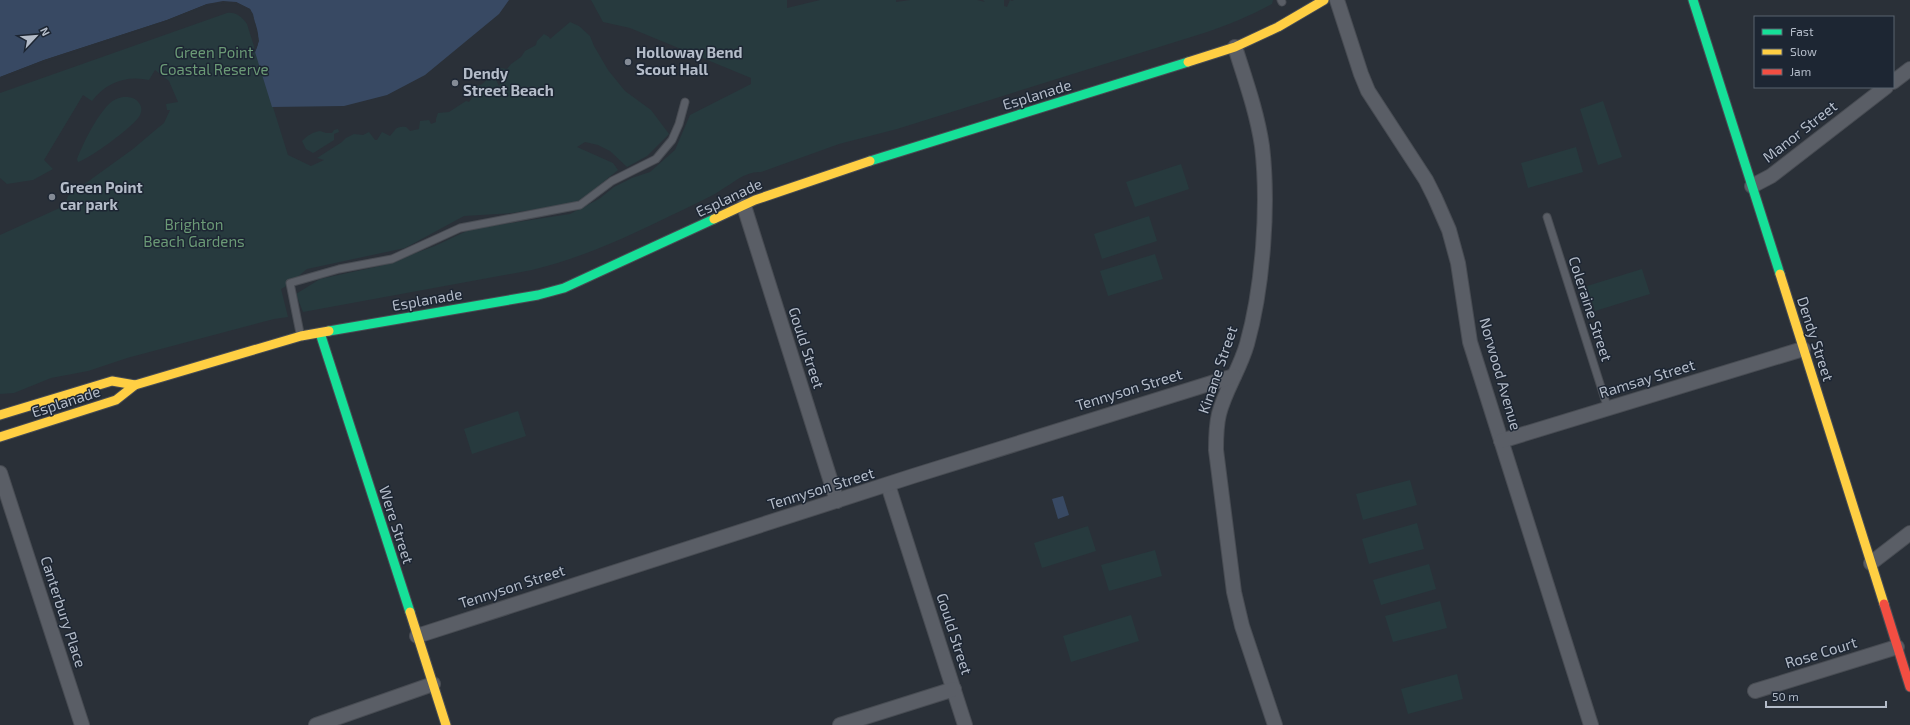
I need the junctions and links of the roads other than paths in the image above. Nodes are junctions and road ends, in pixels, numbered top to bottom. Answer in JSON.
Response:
{"nodes":[{"id":1,"x":1324,"y":0,"type":"edge"},
{"id":2,"x":1337,"y":0,"type":"edge"},
{"id":3,"x":1693,"y":0,"type":"edge"},
{"id":4,"x":1235,"y":47,"type":"junction"},
{"id":5,"x":1910,"y":69,"type":"edge"},
{"id":6,"x":1894,"y":81,"type":"edge"},
{"id":7,"x":1885,"y":88,"type":"edge"},
{"id":8,"x":685,"y":102,"type":"dead end"},
{"id":9,"x":1752,"y":186,"type":"junction"},
{"id":10,"x":744,"y":206,"type":"junction"},
{"id":11,"x":1547,"y":217,"type":"dead end"},
{"id":12,"x":320,"y":333,"type":"junction"},
{"id":13,"x":301,"y":336,"type":"junction"},
{"id":14,"x":1803,"y":349,"type":"junction"},
{"id":15,"x":1234,"y":376,"type":"junction"},
{"id":16,"x":135,"y":385,"type":"junction"},
{"id":17,"x":1608,"y":409,"type":"junction"},
{"id":18,"x":0,"y":415,"type":"edge"},
{"id":19,"x":2,"y":440,"type":"edge"},
{"id":20,"x":1502,"y":441,"type":"junction"},
{"id":21,"x":0,"y":473,"type":"edge"},
{"id":22,"x":888,"y":485,"type":"junction"},
{"id":23,"x":0,"y":497,"type":"edge"},
{"id":24,"x":837,"y":501,"type":"junction"},
{"id":25,"x":11,"y":510,"type":"junction"},
{"id":26,"x":1910,"y":533,"type":"edge"},
{"id":27,"x":1871,"y":563,"type":"junction"},
{"id":28,"x":418,"y":636,"type":"junction"},
{"id":29,"x":1897,"y":647,"type":"junction"},
{"id":30,"x":433,"y":684,"type":"junction"},
{"id":31,"x":1910,"y":687,"type":"edge"},
{"id":32,"x":954,"y":689,"type":"junction"},
{"id":33,"x":1755,"y":691,"type":"dead end"},
{"id":34,"x":82,"y":725,"type":"edge"},
{"id":35,"x":316,"y":725,"type":"edge"},
{"id":36,"x":446,"y":725,"type":"edge"},
{"id":37,"x":840,"y":725,"type":"edge"},
{"id":38,"x":965,"y":725,"type":"edge"},
{"id":39,"x":1275,"y":725,"type":"edge"},
{"id":40,"x":1591,"y":725,"type":"edge"}],
"edges":[{"from":1,"to":4,"type":"main road","name":"Esplanade"},
{"from":2,"to":20,"type":"street","name":"Norwood Avenue"},
{"from":3,"to":9,"type":"main road","name":"Dendy Street"},
{"from":4,"to":10,"type":"main road","name":"Esplanade"},
{"from":4,"to":15,"type":"street","name":"Kinane Street"},
{"from":5,"to":6,"type":"street"},
{"from":7,"to":9,"type":"street","name":"Manor Street"},
{"from":8,"to":13,"type":"lane"},
{"from":9,"to":14,"type":"main road","name":"Dendy Street"},
{"from":10,"to":12,"type":"main road","name":"Esplanade"},
{"from":10,"to":24,"type":"street","name":"Gould Street"},
{"from":11,"to":17,"type":"lane","name":"Coleraine Street"},
{"from":12,"to":13,"type":"main road","name":"Esplanade"},
{"from":12,"to":28,"type":"main road","name":"Were Street"},
{"from":13,"to":16,"type":"main road","name":"Esplanade"},
{"from":14,"to":17,"type":"street","name":"Ramsay Street"},
{"from":14,"to":27,"type":"main road","name":"Dendy Street"},
{"from":15,"to":22,"type":"street","name":"Tennyson Street"},
{"from":15,"to":39,"type":"street","name":"Kinane Street"},
{"from":16,"to":18,"type":"main road","name":"Esplanade"},
{"from":16,"to":19,"type":"main road","name":"Esplanade"},
{"from":17,"to":20,"type":"street","name":"Ramsay Street"},
{"from":20,"to":40,"type":"street","name":"Norwood Avenue"},
{"from":21,"to":25,"type":"street","name":"Canterbury Place"},
{"from":22,"to":24,"type":"street","name":"Tennyson Street"},
{"from":22,"to":32,"type":"street","name":"Gould Street"},
{"from":23,"to":25,"type":"street","name":"Canterbury Place"},
{"from":24,"to":28,"type":"street","name":"Tennyson Street"},
{"from":25,"to":34,"type":"street","name":"Canterbury Place"},
{"from":26,"to":27,"type":"street"},
{"from":27,"to":29,"type":"main road","name":"Dendy Street"},
{"from":28,"to":30,"type":"main road","name":"Were Street"},
{"from":29,"to":31,"type":"main road","name":"Dendy Street"},
{"from":29,"to":33,"type":"street","name":"Rose Court"},
{"from":30,"to":35,"type":"street"},
{"from":30,"to":36,"type":"main road","name":"Were Street"},
{"from":32,"to":37,"type":"street"},
{"from":32,"to":38,"type":"street","name":"Gould Street"}]}
